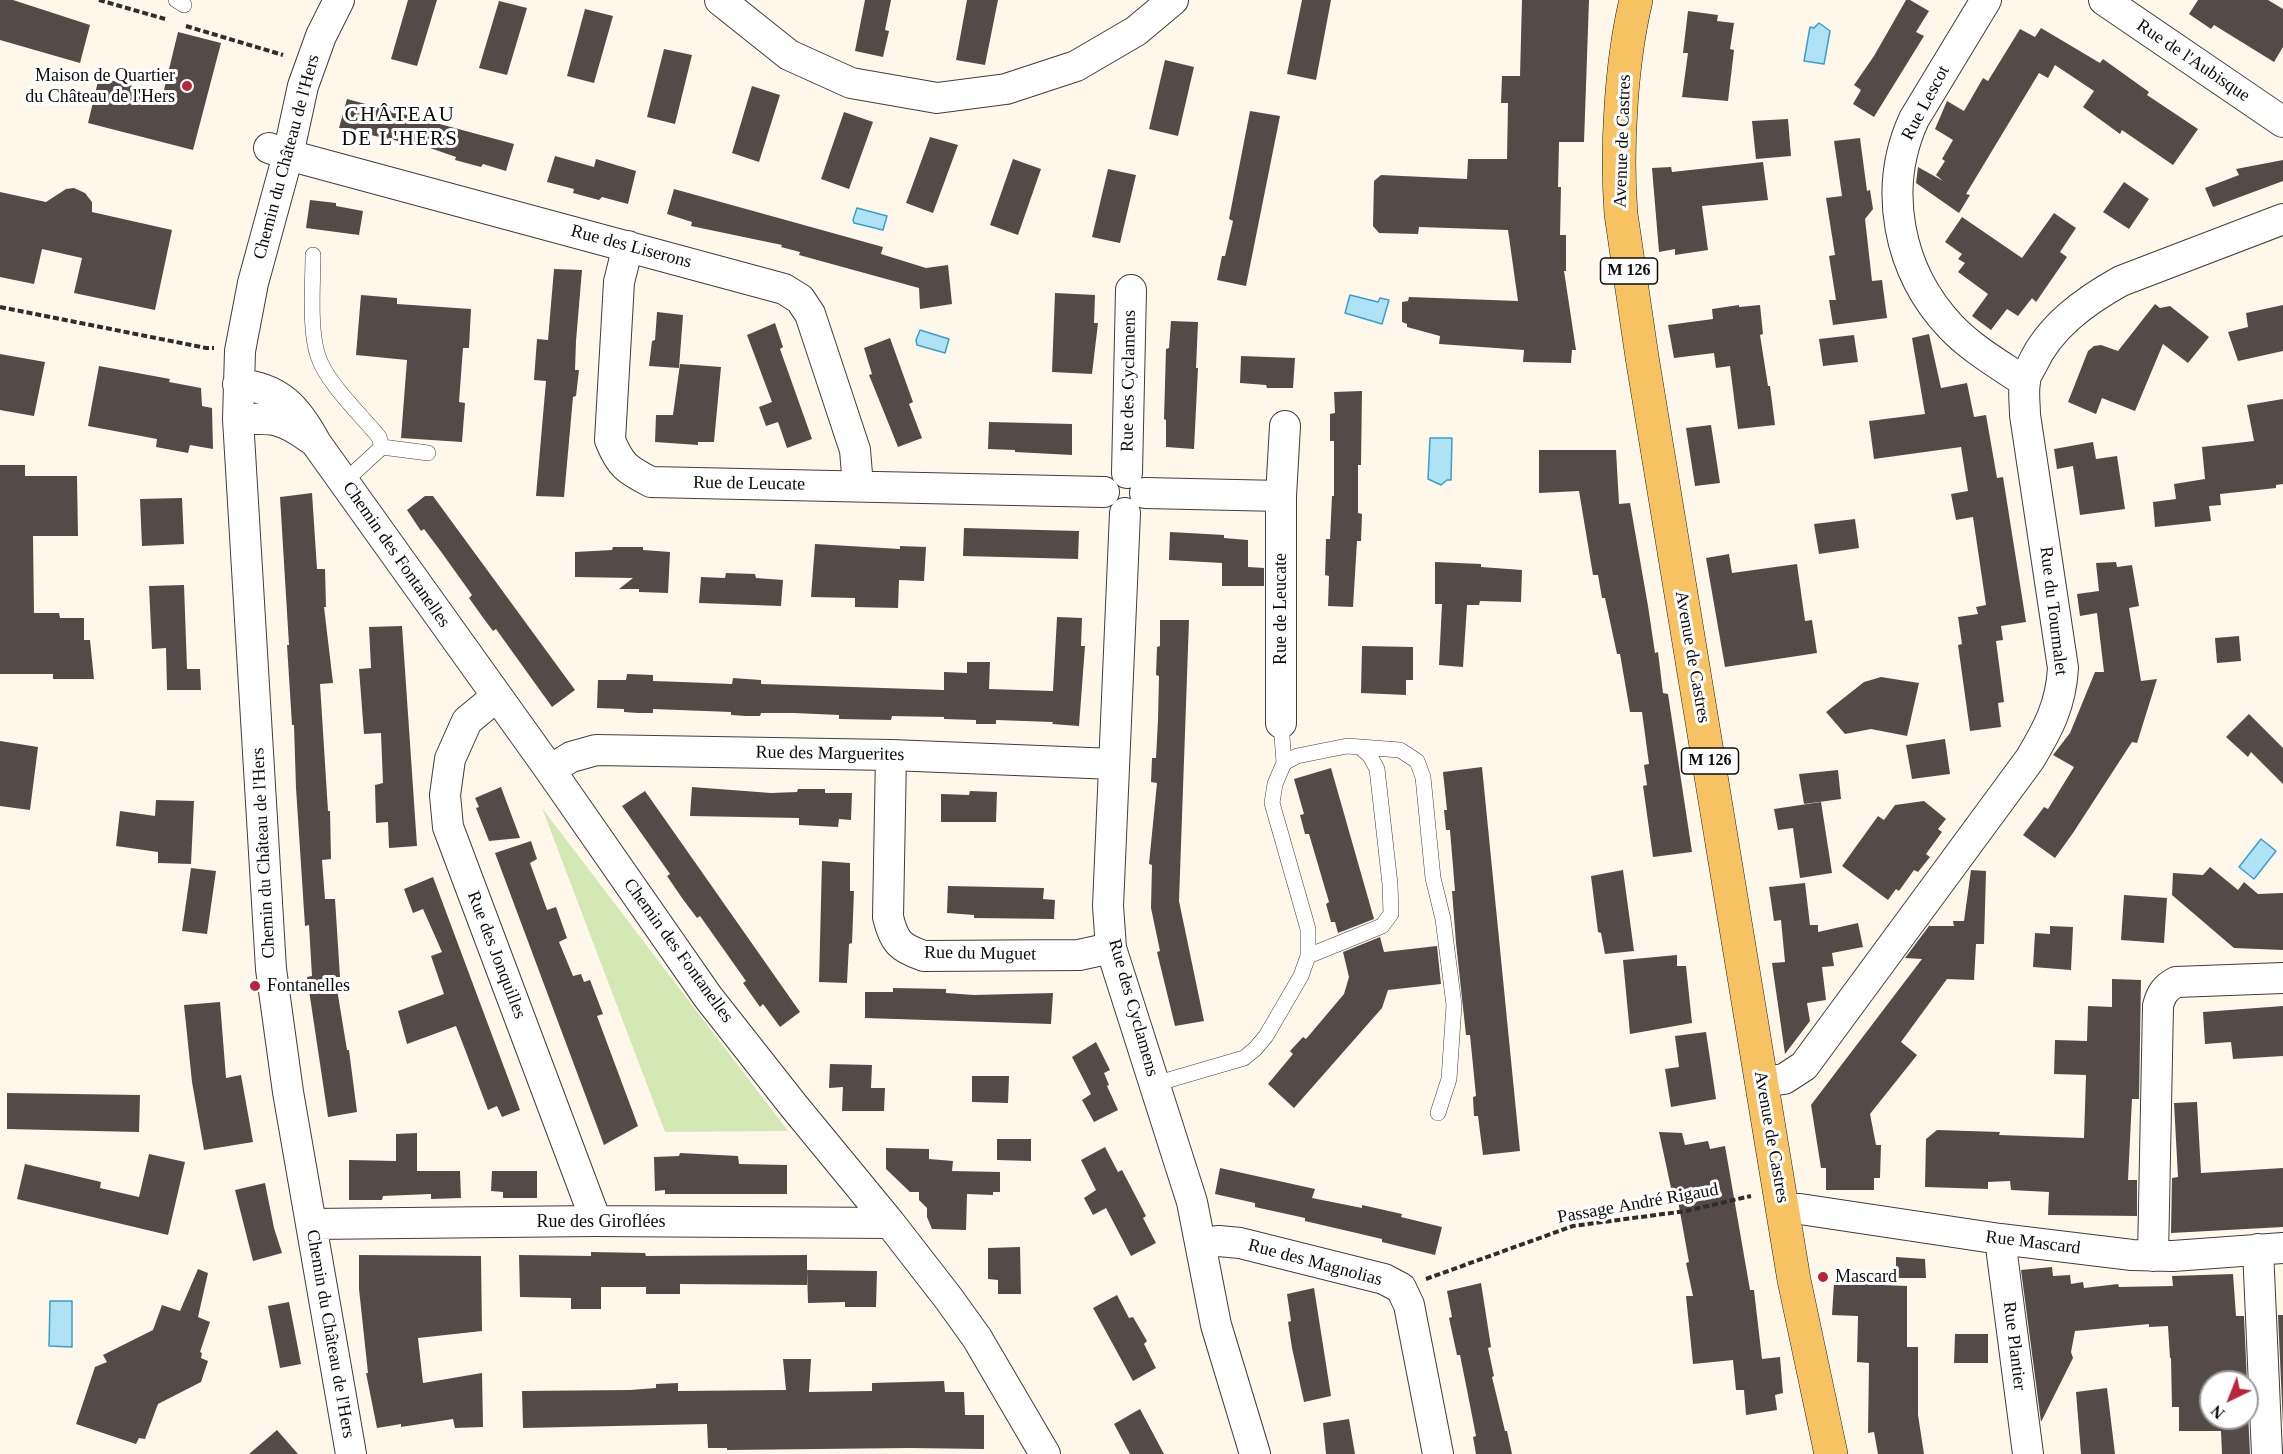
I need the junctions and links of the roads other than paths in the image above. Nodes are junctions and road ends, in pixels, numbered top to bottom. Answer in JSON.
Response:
{"nodes":[{"id":1,"x":315,"y":0,"type":"edge"},
{"id":2,"x":339,"y":0,"type":"edge"},
{"id":3,"x":720,"y":0,"type":"edge"},
{"id":4,"x":1173,"y":0,"type":"edge"},
{"id":5,"x":1636,"y":0,"type":"edge"},
{"id":6,"x":1986,"y":0,"type":"edge"},
{"id":7,"x":2104,"y":0,"type":"edge"},
{"id":8,"x":2283,"y":122,"type":"edge"},
{"id":9,"x":279,"y":152,"type":"junction"},
{"id":10,"x":2283,"y":219,"type":"edge"},
{"id":11,"x":628,"y":246,"type":"junction"},
{"id":12,"x":313,"y":255,"type":"dead end"},
{"id":13,"x":1131,"y":290,"type":"dead end"},
{"id":14,"x":2025,"y":382,"type":"junction"},
{"id":15,"x":238,"y":384,"type":"junction"},
{"id":16,"x":238,"y":419,"type":"junction"},
{"id":17,"x":1285,"y":426,"type":"dead end"},
{"id":18,"x":316,"y":443,"type":"junction"},
{"id":19,"x":382,"y":447,"type":"junction"},
{"id":20,"x":428,"y":453,"type":"dead end"},
{"id":21,"x":344,"y":482,"type":"junction"},
{"id":22,"x":858,"y":486,"type":"junction"},
{"id":23,"x":1132,"y":493,"type":"junction"},
{"id":24,"x":1281,"y":496,"type":"junction"},
{"id":25,"x":496,"y":697,"type":"junction"},
{"id":26,"x":1281,"y":723,"type":"joint"},
{"id":27,"x":1361,"y":748,"type":"junction"},
{"id":28,"x":891,"y":755,"type":"junction"},
{"id":29,"x":1284,"y":763,"type":"junction"},
{"id":30,"x":1114,"y":764,"type":"junction"},
{"id":31,"x":550,"y":770,"type":"junction"},
{"id":32,"x":1111,"y":948,"type":"junction"},
{"id":33,"x":1308,"y":956,"type":"junction"},
{"id":34,"x":2283,"y":978,"type":"edge"},
{"id":35,"x":1761,"y":1082,"type":"junction"},
{"id":36,"x":1155,"y":1084,"type":"junction"},
{"id":37,"x":1438,"y":1113,"type":"dead end"},
{"id":38,"x":1770,"y":1202,"type":"junction"},
{"id":39,"x":596,"y":1221,"type":"junction"},
{"id":40,"x":890,"y":1223,"type":"junction"},
{"id":41,"x":311,"y":1224,"type":"junction"},
{"id":42,"x":2000,"y":1239,"type":"junction"},
{"id":43,"x":1202,"y":1243,"type":"junction"},
{"id":44,"x":2271,"y":1249,"type":"edge"},
{"id":45,"x":2153,"y":1256,"type":"junction"},
{"id":46,"x":351,"y":1454,"type":"edge"},
{"id":47,"x":1045,"y":1454,"type":"edge"},
{"id":48,"x":1255,"y":1454,"type":"edge"},
{"id":49,"x":1438,"y":1454,"type":"edge"},
{"id":50,"x":1830,"y":1454,"type":"edge"},
{"id":51,"x":2028,"y":1454,"type":"edge"},
{"id":52,"x":2267,"y":1454,"type":"edge"}],
"edges":[{"from":1,"to":9,"type":"street","name":"Chemin du Château de l'Hers"},
{"from":2,"to":9,"type":"street","name":"Chemin du Château de l'Hers"},
{"from":3,"to":4,"type":"street"},
{"from":5,"to":35,"type":"main road","name":"Avenue de Castres","number":"M 126"},
{"from":6,"to":14,"type":"street","name":"Rue Lescot"},
{"from":7,"to":8,"type":"street","name":"Rue de l'Aubisque"},
{"from":9,"to":11,"type":"street","name":"Rue des Liserons"},
{"from":9,"to":15,"type":"street","name":"Chemin du Château de l'Hers"},
{"from":10,"to":14,"type":"street","name":"Rue du Tourmalet"},
{"from":11,"to":22,"type":"street","name":"Rue des Liserons"},
{"from":11,"to":22,"type":"street","name":"Rue de Leucate"},
{"from":12,"to":19,"type":"lane"},
{"from":13,"to":23,"type":"street","name":"Rue des Cyclamens"},
{"from":14,"to":35,"type":"street","name":"Rue du Tourmalet"},
{"from":15,"to":16,"type":"street","name":"Chemin du Château de l'Hers"},
{"from":15,"to":18,"type":"street","name":"Chemin des Fontanelles"},
{"from":16,"to":18,"type":"street","name":"Chemin des Fontanelles"},
{"from":16,"to":41,"type":"street","name":"Chemin du Château de l'Hers"},
{"from":17,"to":24,"type":"street","name":"Rue de Leucate"},
{"from":18,"to":21,"type":"street","name":"Chemin des Fontanelles"},
{"from":19,"to":20,"type":"lane"},
{"from":19,"to":21,"type":"lane"},
{"from":21,"to":25,"type":"street","name":"Chemin des Fontanelles"},
{"from":22,"to":23,"type":"street","name":"Rue de Leucate"},
{"from":23,"to":24,"type":"street"},
{"from":23,"to":30,"type":"street","name":"Rue des Cyclamens"},
{"from":24,"to":26,"type":"street","name":"Rue de Leucate"},
{"from":25,"to":31,"type":"street","name":"Chemin des Fontanelles"},
{"from":25,"to":39,"type":"street","name":"Rue des Jonquilles"},
{"from":26,"to":29,"type":"lane"},
{"from":27,"to":29,"type":"lane"},
{"from":27,"to":33,"type":"lane"},
{"from":27,"to":37,"type":"lane"},
{"from":28,"to":30,"type":"street","name":"Rue des Marguerites"},
{"from":28,"to":31,"type":"street","name":"Rue des Marguerites"},
{"from":28,"to":32,"type":"street","name":"Rue du Muguet"},
{"from":29,"to":33,"type":"lane"},
{"from":30,"to":32,"type":"street","name":"Rue des Cyclamens"},
{"from":31,"to":40,"type":"street","name":"Chemin des Fontanelles"},
{"from":32,"to":36,"type":"street","name":"Rue des Cyclamens"},
{"from":33,"to":36,"type":"lane"},
{"from":34,"to":45,"type":"street"},
{"from":35,"to":38,"type":"main road","name":"Avenue de Castres","number":"M 126"},
{"from":36,"to":43,"type":"street","name":"Rue des Cyclamens"},
{"from":38,"to":42,"type":"street","name":"Rue Mascard"},
{"from":38,"to":50,"type":"main road","name":"Avenue de Castres","number":"M 126"},
{"from":39,"to":40,"type":"street","name":"Rue des Giroflées"},
{"from":39,"to":41,"type":"street","name":"Rue des Giroflées"},
{"from":40,"to":47,"type":"street","name":"Chemin des Fontanelles"},
{"from":41,"to":46,"type":"street","name":"Chemin du Château de l'Hers"},
{"from":42,"to":45,"type":"street","name":"Rue Mascard"},
{"from":42,"to":51,"type":"street","name":"Rue Plantier"},
{"from":43,"to":48,"type":"street","name":"Rue des Cyclamens"},
{"from":43,"to":49,"type":"street","name":"Rue des Magnolias"},
{"from":44,"to":45,"type":"street","name":"Rue Mascard"},
{"from":44,"to":52,"type":"street"}]}
